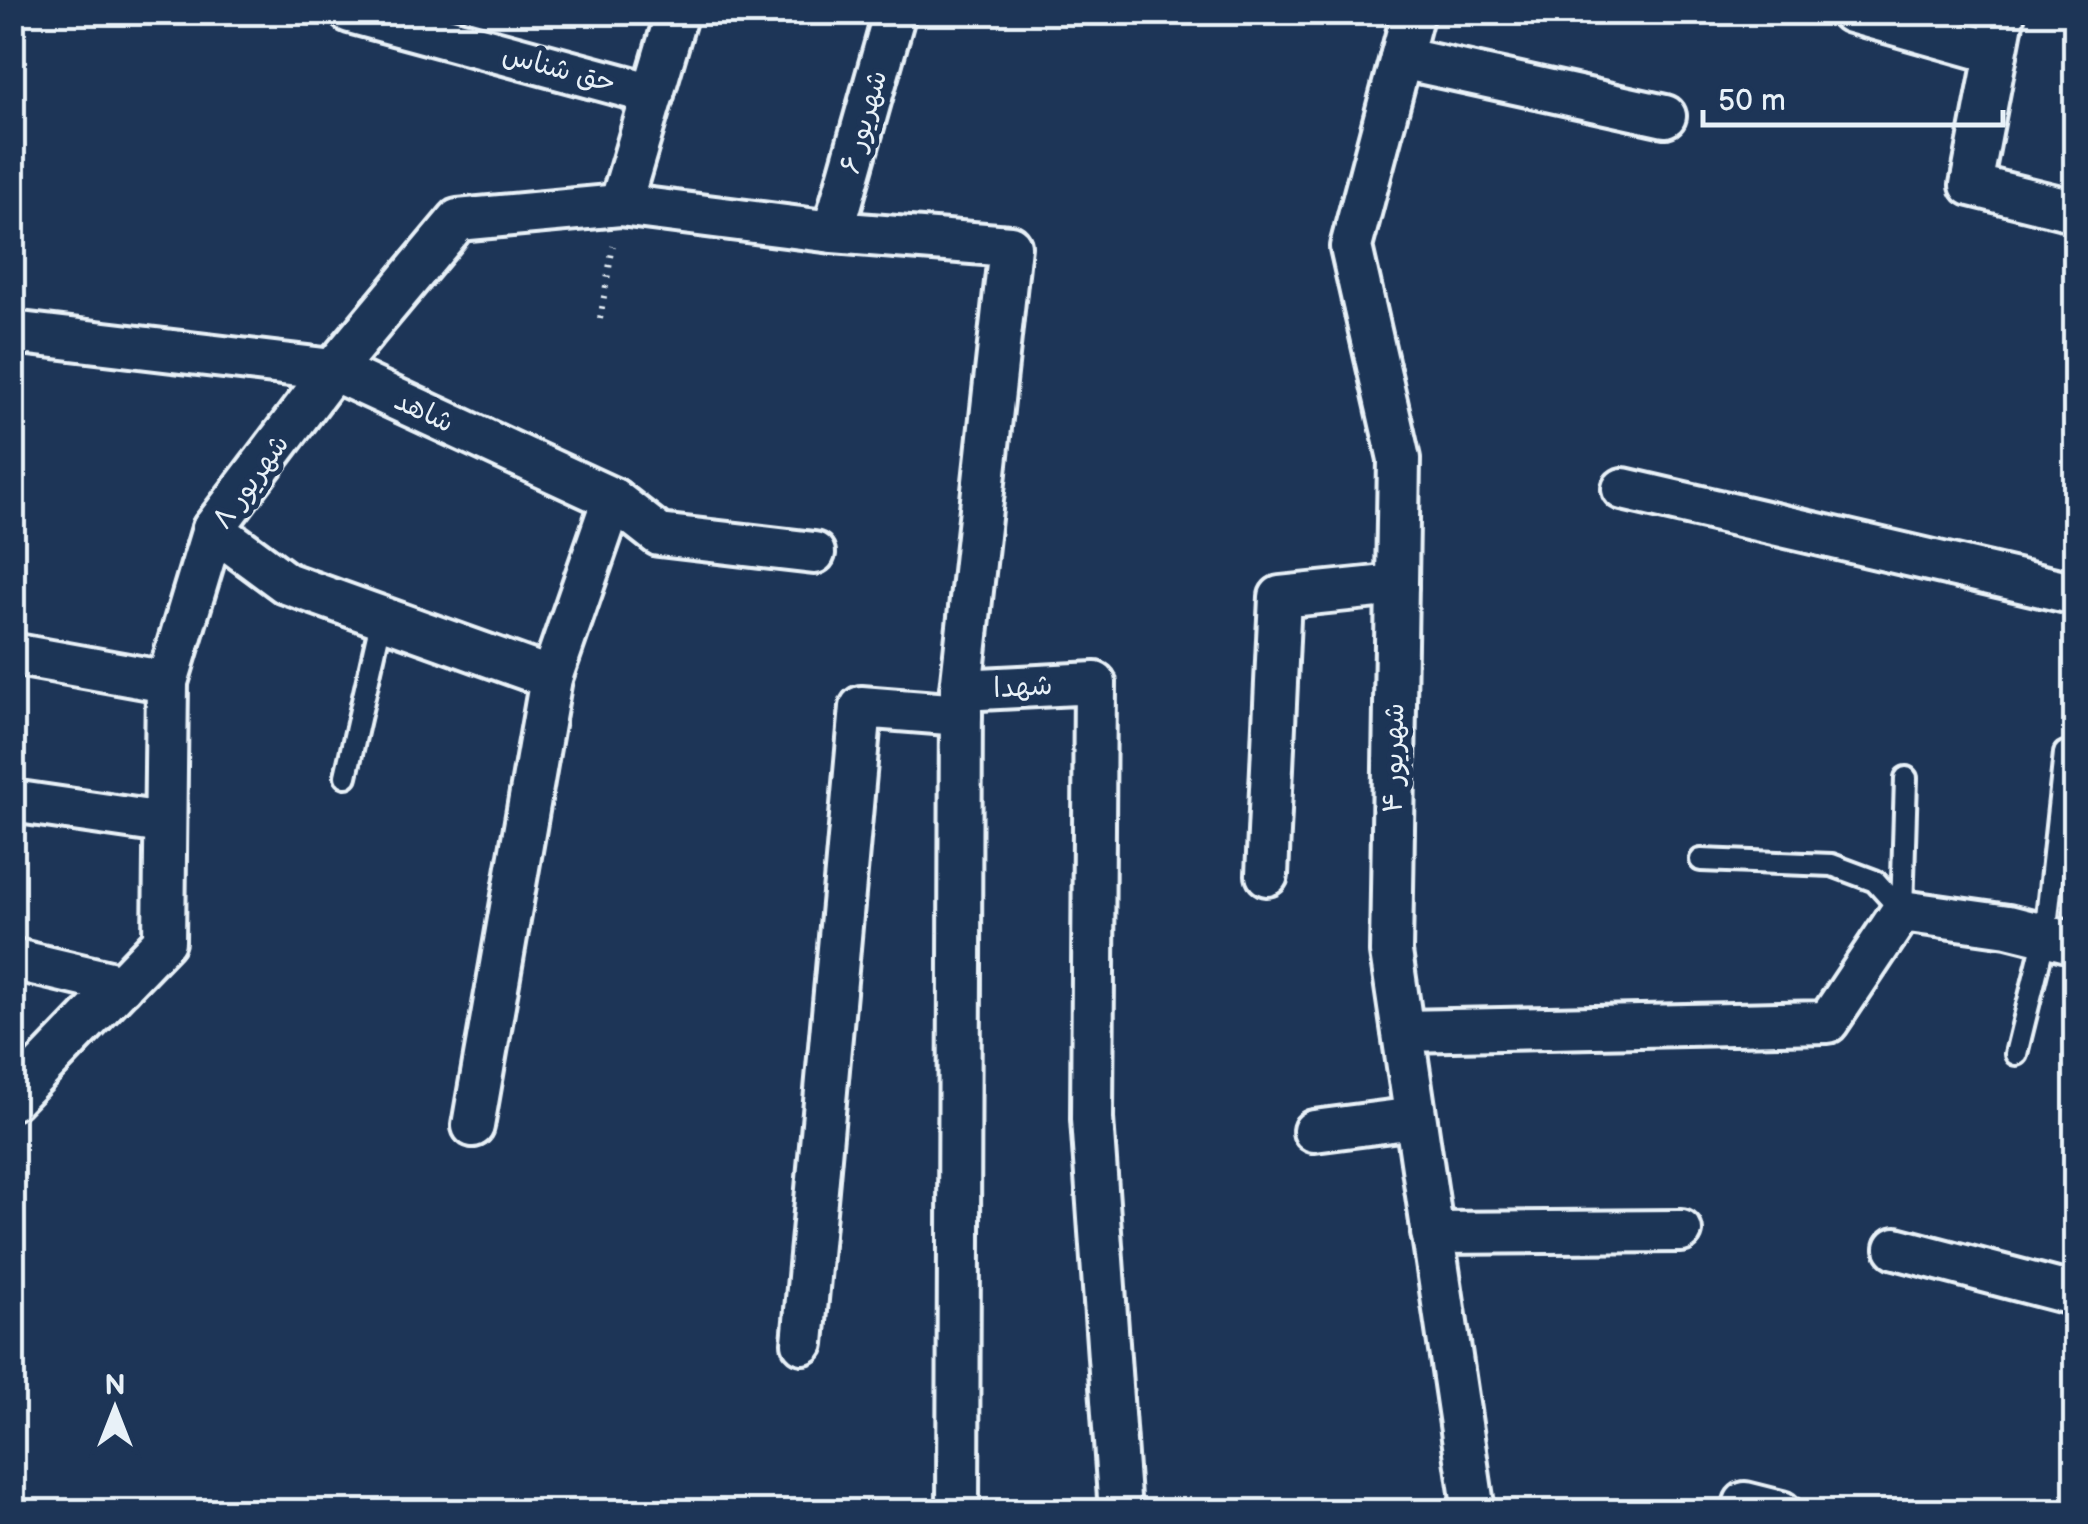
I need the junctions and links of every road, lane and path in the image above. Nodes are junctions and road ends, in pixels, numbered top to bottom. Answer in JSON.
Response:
{"nodes":[{"id":1,"x":350,"y":12,"type":"edge"},
{"id":2,"x":677,"y":12,"type":"edge"},
{"id":3,"x":896,"y":12,"type":"edge"},
{"id":4,"x":1413,"y":12,"type":"edge"},
{"id":5,"x":1851,"y":12,"type":"edge"},
{"id":6,"x":2004,"y":12,"type":"edge"},
{"id":7,"x":1996,"y":53,"type":"junction"},
{"id":8,"x":1401,"y":58,"type":"junction"},
{"id":9,"x":653,"y":94,"type":"junction"},
{"id":10,"x":1665,"y":116,"type":"dead end"},
{"id":11,"x":620,"y":205,"type":"junction"},
{"id":12,"x":2076,"y":210,"type":"edge"},
{"id":13,"x":833,"y":232,"type":"junction"},
{"id":14,"x":600,"y":318,"type":"dead end"},
{"id":15,"x":12,"y":332,"type":"edge"},
{"id":16,"x":333,"y":370,"type":"junction"},
{"id":17,"x":1623,"y":489,"type":"dead end"},
{"id":18,"x":613,"y":499,"type":"junction"},
{"id":19,"x":213,"y":529,"type":"junction"},
{"id":20,"x":814,"y":553,"type":"dead end"},
{"id":21,"x":1397,"y":585,"type":"junction"},
{"id":22,"x":2076,"y":594,"type":"edge"},
{"id":23,"x":382,"y":617,"type":"junction"},
{"id":24,"x":12,"y":654,"type":"edge"},
{"id":25,"x":552,"y":678,"type":"junction"},
{"id":26,"x":167,"y":682,"type":"junction"},
{"id":27,"x":961,"y":703,"type":"junction"},
{"id":28,"x":2065,"y":752,"type":"dead end"},
{"id":29,"x":346,"y":776,"type":"dead end"},
{"id":30,"x":1906,"y":778,"type":"dead end"},
{"id":31,"x":12,"y":800,"type":"edge"},
{"id":32,"x":163,"y":823,"type":"junction"},
{"id":33,"x":1701,"y":860,"type":"dead end"},
{"id":34,"x":1267,"y":875,"type":"dead end"},
{"id":35,"x":1902,"y":911,"type":"junction"},
{"id":36,"x":2060,"y":940,"type":"edge"},
{"id":37,"x":12,"y":959,"type":"edge"},
{"id":38,"x":122,"y":986,"type":"junction"},
{"id":39,"x":1402,"y":1031,"type":"junction"},
{"id":40,"x":2016,"y":1054,"type":"dead end"},
{"id":41,"x":12,"y":1099,"type":"edge"},
{"id":42,"x":1415,"y":1118,"type":"junction"},
{"id":43,"x":474,"y":1126,"type":"dead end"},
{"id":44,"x":1314,"y":1132,"type":"dead end"},
{"id":45,"x":1681,"y":1231,"type":"dead end"},
{"id":46,"x":1432,"y":1233,"type":"junction"},
{"id":47,"x":1896,"y":1248,"type":"dead end"},
{"id":48,"x":2076,"y":1295,"type":"edge"},
{"id":49,"x":803,"y":1343,"type":"dead end"},
{"id":50,"x":958,"y":1512,"type":"edge"},
{"id":51,"x":1120,"y":1512,"type":"edge"},
{"id":52,"x":1474,"y":1512,"type":"edge"}],
"edges":[{"from":1,"to":9,"type":"street","name":"حق شناس"},
{"from":2,"to":9,"type":"street"},
{"from":3,"to":13,"type":"street","name":"شهریور ۶"},
{"from":4,"to":8,"type":"street","name":"شهریور ۴"},
{"from":5,"to":7,"type":"street"},
{"from":6,"to":7,"type":"street"},
{"from":7,"to":12,"type":"street"},
{"from":8,"to":10,"type":"street"},
{"from":8,"to":21,"type":"street","name":"شهریور ۴"},
{"from":9,"to":11,"type":"street"},
{"from":11,"to":13,"type":"street","name":"شهدا"},
{"from":11,"to":14,"type":"path"},
{"from":11,"to":16,"type":"street","name":"شهریور ۸"},
{"from":13,"to":27,"type":"street","name":"شهدا"},
{"from":15,"to":16,"type":"street","name":"شاهد"},
{"from":16,"to":18,"type":"street","name":"شاهد"},
{"from":16,"to":19,"type":"street","name":"شهریور ۸"},
{"from":17,"to":22,"type":"street"},
{"from":18,"to":20,"type":"street","name":"شاهد"},
{"from":18,"to":25,"type":"street"},
{"from":19,"to":23,"type":"street"},
{"from":19,"to":26,"type":"street","name":"شهریور ۸"},
{"from":21,"to":34,"type":"street"},
{"from":21,"to":39,"type":"street","name":"شهریور ۴"},
{"from":23,"to":25,"type":"street"},
{"from":23,"to":29,"type":"lane"},
{"from":24,"to":26,"type":"street"},
{"from":25,"to":43,"type":"street"},
{"from":26,"to":32,"type":"street","name":"شهریور ۸"},
{"from":27,"to":49,"type":"street"},
{"from":27,"to":50,"type":"street"},
{"from":27,"to":51,"type":"street","name":"شهدا"},
{"from":28,"to":36,"type":"lane"},
{"from":30,"to":35,"type":"lane"},
{"from":31,"to":32,"type":"street"},
{"from":32,"to":38,"type":"street","name":"شهریور ۸"},
{"from":33,"to":35,"type":"lane"},
{"from":35,"to":36,"type":"street"},
{"from":35,"to":39,"type":"street"},
{"from":36,"to":40,"type":"lane"},
{"from":37,"to":38,"type":"street"},
{"from":38,"to":41,"type":"street","name":"شهریور ۸"},
{"from":39,"to":42,"type":"street","name":"شهریور ۴"},
{"from":42,"to":44,"type":"street"},
{"from":42,"to":46,"type":"street","name":"شهریور ۴"},
{"from":45,"to":46,"type":"street"},
{"from":46,"to":52,"type":"street","name":"شهریور ۴"},
{"from":47,"to":48,"type":"street"}]}
